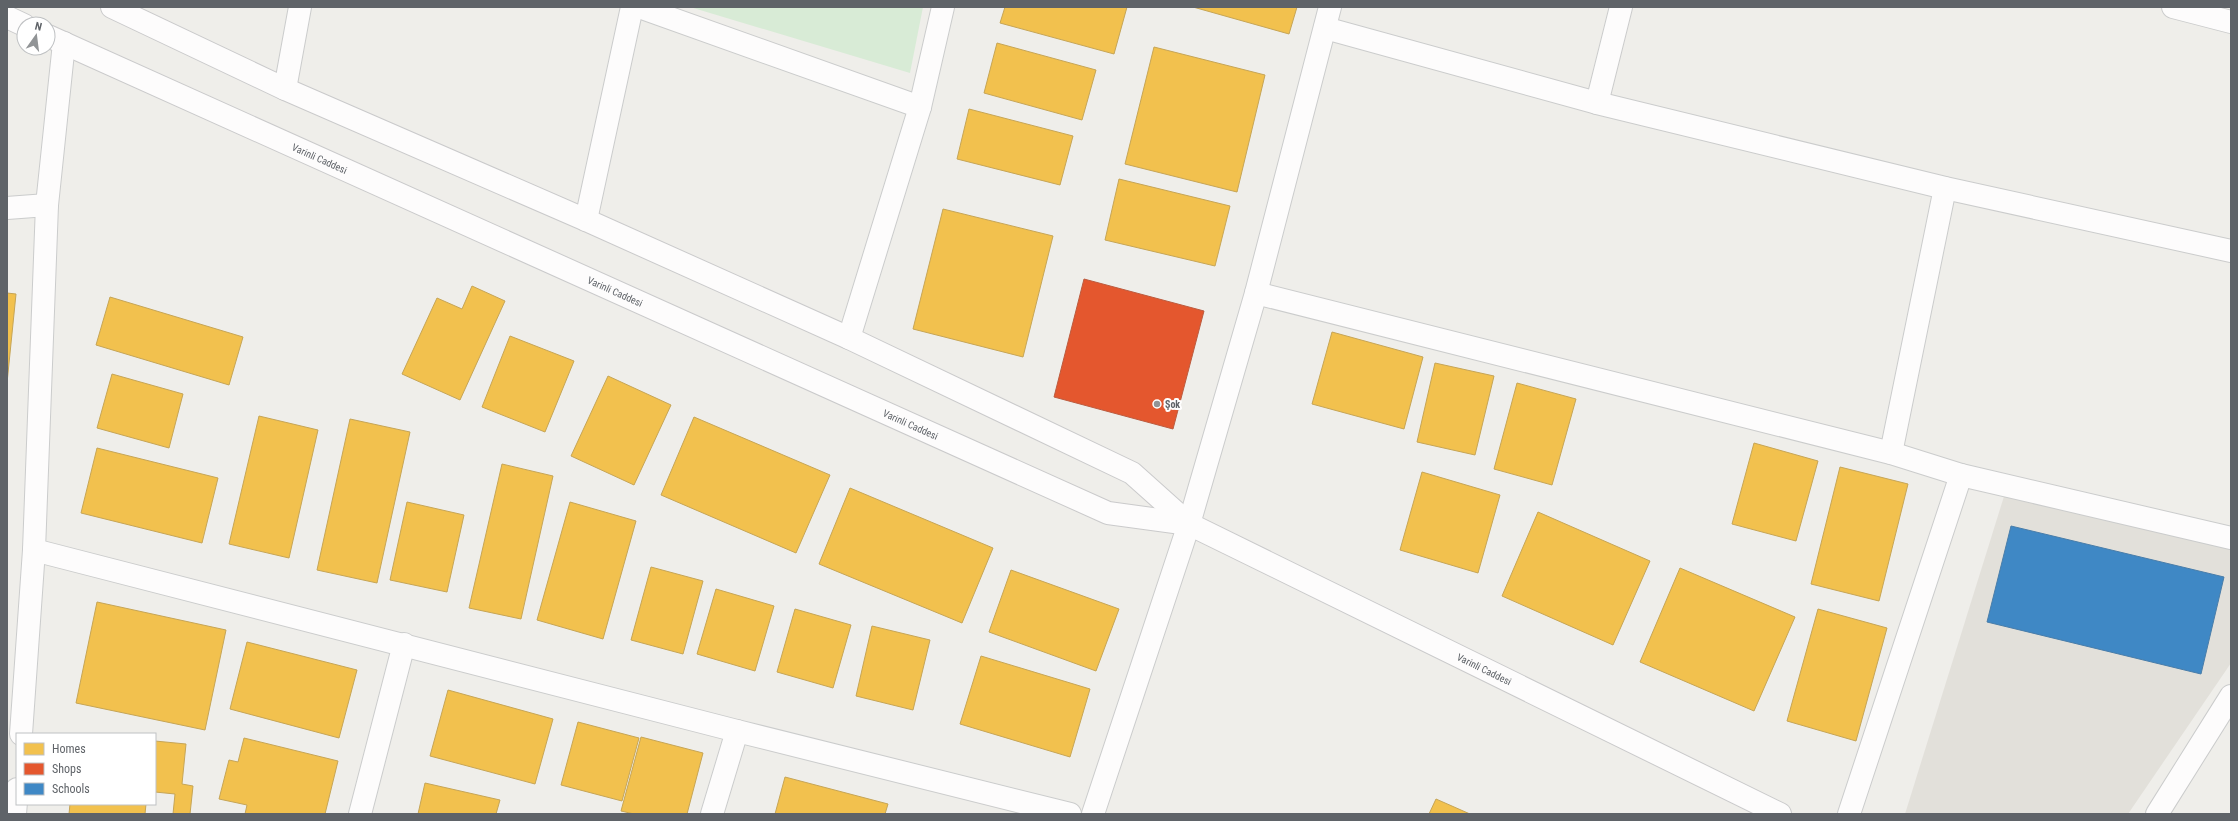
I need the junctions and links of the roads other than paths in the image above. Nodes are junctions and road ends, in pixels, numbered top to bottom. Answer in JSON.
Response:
{"nodes":[{"id":1,"x":112,"y":7,"type":"edge"},
{"id":2,"x":300,"y":7,"type":"edge"},
{"id":3,"x":632,"y":7,"type":"edge"},
{"id":4,"x":639,"y":7,"type":"edge"},
{"id":5,"x":943,"y":7,"type":"edge"},
{"id":6,"x":1330,"y":7,"type":"edge"},
{"id":7,"x":1622,"y":7,"type":"edge"},
{"id":8,"x":2173,"y":7,"type":"edge"},
{"id":9,"x":2231,"y":22,"type":"edge"},
{"id":10,"x":1325,"y":28,"type":"junction"},
{"id":11,"x":56,"y":39,"type":"edge"},
{"id":12,"x":55,"y":56,"type":"edge"},
{"id":13,"x":285,"y":89,"type":"junction"},
{"id":14,"x":1596,"y":102,"type":"junction"},
{"id":15,"x":920,"y":106,"type":"junction"},
{"id":16,"x":1945,"y":188,"type":"junction"},
{"id":17,"x":47,"y":205,"type":"junction"},
{"id":18,"x":7,"y":208,"type":"edge"},
{"id":19,"x":586,"y":220,"type":"junction"},
{"id":20,"x":2231,"y":251,"type":"edge"},
{"id":21,"x":1256,"y":293,"type":"junction"},
{"id":22,"x":849,"y":338,"type":"junction"},
{"id":23,"x":1891,"y":453,"type":"junction"},
{"id":24,"x":1961,"y":475,"type":"junction"},
{"id":25,"x":1189,"y":524,"type":"junction"},
{"id":26,"x":2231,"y":538,"type":"edge"},
{"id":27,"x":34,"y":550,"type":"junction"},
{"id":28,"x":404,"y":644,"type":"junction"},
{"id":29,"x":2231,"y":696,"type":"edge"},
{"id":30,"x":737,"y":731,"type":"junction"},
{"id":31,"x":21,"y":733,"type":"edge"},
{"id":32,"x":16,"y":802,"type":"edge"},
{"id":33,"x":15,"y":814,"type":"edge"},
{"id":34,"x":360,"y":814,"type":"edge"},
{"id":35,"x":712,"y":814,"type":"edge"},
{"id":36,"x":1070,"y":814,"type":"edge"},
{"id":37,"x":1093,"y":814,"type":"edge"},
{"id":38,"x":1780,"y":814,"type":"edge"},
{"id":39,"x":1849,"y":814,"type":"edge"},
{"id":40,"x":2157,"y":814,"type":"edge"}],
"edges":[{"from":1,"to":13,"type":"street","name":"Varinli Caddesi"},
{"from":2,"to":13,"type":"street"},
{"from":3,"to":19,"type":"street"},
{"from":4,"to":15,"type":"street"},
{"from":5,"to":15,"type":"street"},
{"from":6,"to":10,"type":"street"},
{"from":7,"to":14,"type":"street"},
{"from":8,"to":9,"type":"street"},
{"from":10,"to":14,"type":"street"},
{"from":10,"to":21,"type":"street"},
{"from":11,"to":25,"type":"street","name":"Varinli Caddesi"},
{"from":12,"to":17,"type":"street"},
{"from":13,"to":19,"type":"street","name":"Varinli Caddesi"},
{"from":14,"to":16,"type":"street"},
{"from":15,"to":22,"type":"street"},
{"from":16,"to":20,"type":"street"},
{"from":16,"to":23,"type":"street"},
{"from":17,"to":18,"type":"street"},
{"from":17,"to":27,"type":"street"},
{"from":19,"to":22,"type":"street","name":"Varinli Caddesi"},
{"from":21,"to":23,"type":"street"},
{"from":21,"to":25,"type":"street"},
{"from":22,"to":25,"type":"street","name":"Varinli Caddesi"},
{"from":23,"to":24,"type":"street"},
{"from":24,"to":26,"type":"street"},
{"from":24,"to":39,"type":"street"},
{"from":25,"to":37,"type":"street"},
{"from":25,"to":38,"type":"street","name":"Varinli Caddesi"},
{"from":27,"to":28,"type":"street"},
{"from":27,"to":31,"type":"street"},
{"from":28,"to":30,"type":"street"},
{"from":28,"to":34,"type":"street"},
{"from":29,"to":40,"type":"street"},
{"from":30,"to":35,"type":"street"},
{"from":30,"to":36,"type":"street"},
{"from":32,"to":33,"type":"street"}]}
